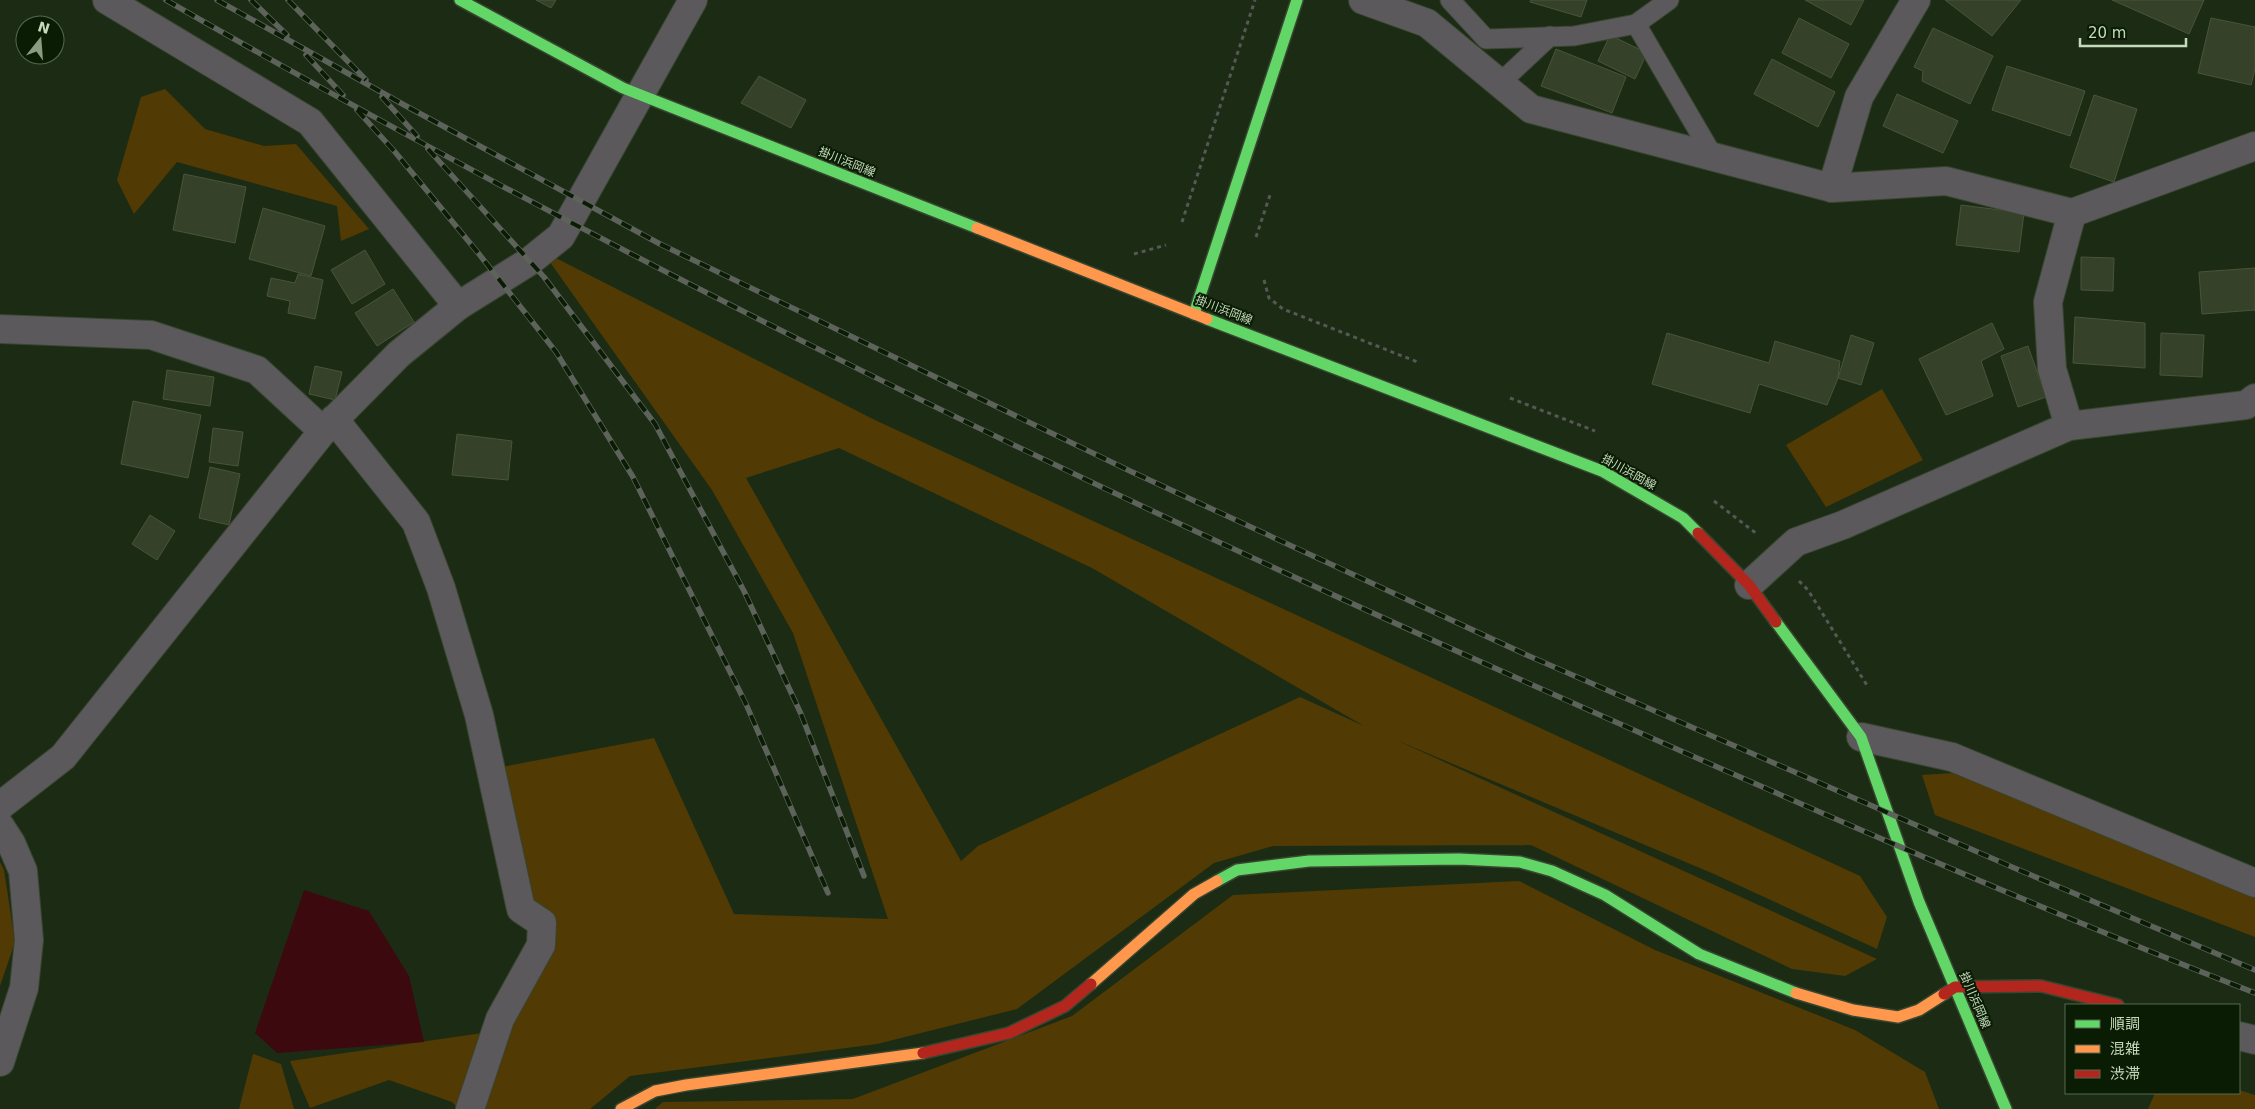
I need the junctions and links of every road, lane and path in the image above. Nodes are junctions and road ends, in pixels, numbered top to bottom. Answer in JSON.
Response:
{"nodes":[{"id":1,"x":107,"y":0,"type":"edge"},
{"id":2,"x":460,"y":0,"type":"edge"},
{"id":3,"x":693,"y":0,"type":"edge"},
{"id":4,"x":1255,"y":0,"type":"edge"},
{"id":5,"x":1297,"y":0,"type":"edge"},
{"id":6,"x":1363,"y":0,"type":"edge"},
{"id":7,"x":1450,"y":0,"type":"edge"},
{"id":8,"x":1669,"y":0,"type":"edge"},
{"id":9,"x":1916,"y":0,"type":"edge"},
{"id":10,"x":1636,"y":24,"type":"junction"},
{"id":11,"x":1550,"y":36,"type":"junction"},
{"id":12,"x":1500,"y":83,"type":"junction"},
{"id":13,"x":639,"y":94,"type":"junction"},
{"id":14,"x":2255,"y":146,"type":"edge"},
{"id":15,"x":1713,"y":156,"type":"junction"},
{"id":16,"x":1832,"y":188,"type":"junction"},
{"id":17,"x":2072,"y":213,"type":"junction"},
{"id":18,"x":1182,"y":222,"type":"dead end"},
{"id":19,"x":458,"y":306,"type":"junction"},
{"id":20,"x":1194,"y":314,"type":"junction"},
{"id":21,"x":0,"y":329,"type":"edge"},
{"id":22,"x":2255,"y":398,"type":"edge"},
{"id":23,"x":328,"y":425,"type":"junction"},
{"id":24,"x":2069,"y":426,"type":"junction"},
{"id":25,"x":1749,"y":585,"type":"junction"},
{"id":26,"x":1861,"y":737,"type":"junction"},
{"id":27,"x":0,"y":806,"type":"edge"},
{"id":28,"x":0,"y":826,"type":"edge"},
{"id":29,"x":2255,"y":883,"type":"edge"},
{"id":30,"x":1955,"y":987,"type":"junction"},
{"id":31,"x":2114,"y":1004,"type":"edge"},
{"id":32,"x":2240,"y":1036,"type":"edge"},
{"id":33,"x":2255,"y":1040,"type":"edge"},
{"id":34,"x":0,"y":1062,"type":"edge"},
{"id":35,"x":470,"y":1109,"type":"edge"},
{"id":36,"x":621,"y":1109,"type":"edge"},
{"id":37,"x":2006,"y":1109,"type":"edge"}],
"edges":[{"from":1,"to":19,"type":"street"},
{"from":2,"to":13,"type":"main road","name":"掛川浜岡線"},
{"from":3,"to":13,"type":"street"},
{"from":4,"to":18,"type":"path"},
{"from":5,"to":20,"type":"main road"},
{"from":6,"to":12,"type":"street"},
{"from":7,"to":11,"type":"lane"},
{"from":8,"to":10,"type":"lane"},
{"from":9,"to":16,"type":"street"},
{"from":10,"to":11,"type":"lane"},
{"from":10,"to":15,"type":"lane"},
{"from":11,"to":12,"type":"lane"},
{"from":12,"to":15,"type":"street"},
{"from":13,"to":19,"type":"street"},
{"from":13,"to":20,"type":"main road","name":"掛川浜岡線"},
{"from":14,"to":17,"type":"street"},
{"from":15,"to":16,"type":"street"},
{"from":16,"to":17,"type":"street"},
{"from":17,"to":24,"type":"street"},
{"from":19,"to":23,"type":"street"},
{"from":20,"to":25,"type":"main road","name":"掛川浜岡線"},
{"from":21,"to":23,"type":"street"},
{"from":22,"to":24,"type":"street"},
{"from":23,"to":27,"type":"street"},
{"from":23,"to":35,"type":"street"},
{"from":24,"to":25,"type":"street"},
{"from":25,"to":26,"type":"main road","name":"掛川浜岡線"},
{"from":26,"to":29,"type":"street"},
{"from":26,"to":30,"type":"main road","name":"掛川浜岡線"},
{"from":28,"to":34,"type":"street"},
{"from":30,"to":31,"type":"main road"},
{"from":30,"to":36,"type":"main road"},
{"from":30,"to":37,"type":"main road","name":"掛川浜岡線"},
{"from":32,"to":33,"type":"street"}]}
